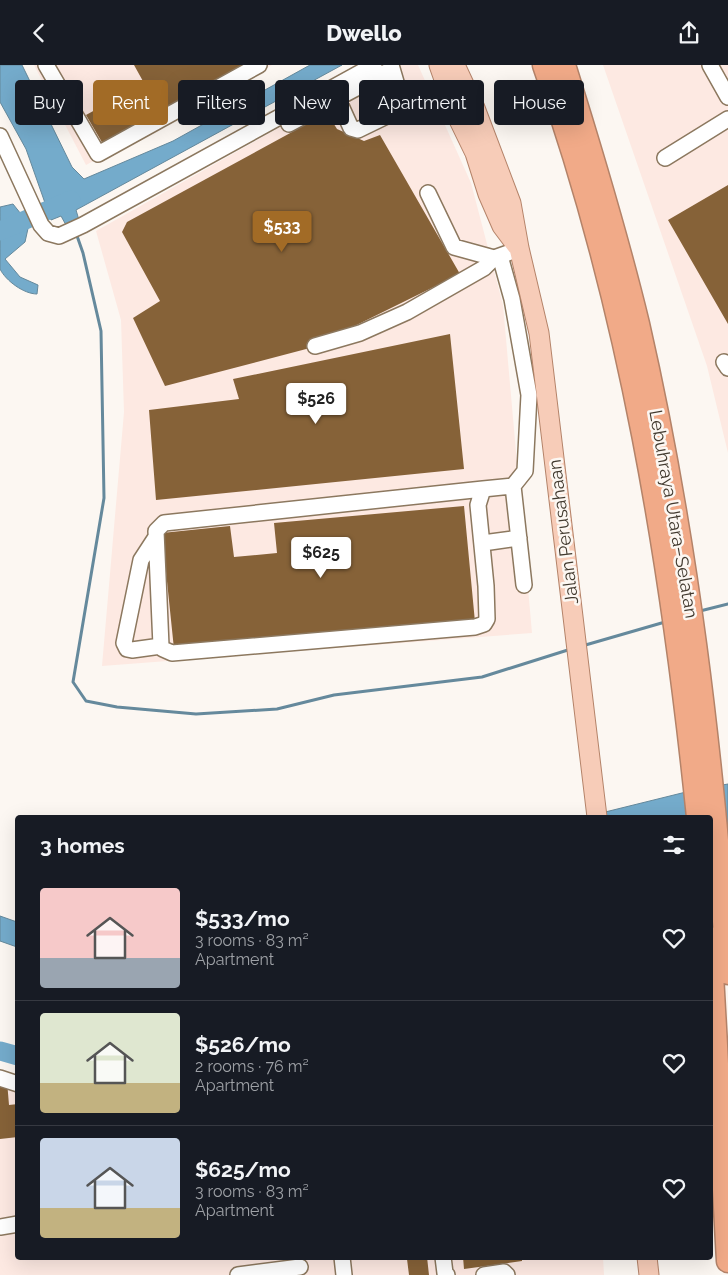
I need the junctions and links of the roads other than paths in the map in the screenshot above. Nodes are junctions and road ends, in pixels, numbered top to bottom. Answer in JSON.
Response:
{"nodes":[{"id":1,"x":46,"y":65,"type":"edge"},
{"id":2,"x":259,"y":65,"type":"edge"},
{"id":3,"x":374,"y":65,"type":"edge"},
{"id":4,"x":439,"y":65,"type":"edge"},
{"id":5,"x":455,"y":65,"type":"edge"},
{"id":6,"x":544,"y":65,"type":"edge"},
{"id":7,"x":564,"y":65,"type":"edge"},
{"id":8,"x":710,"y":65,"type":"edge"},
{"id":9,"x":391,"y":67,"type":"edge"},
{"id":10,"x":349,"y":91,"type":"edge"},
{"id":11,"x":728,"y":97,"type":"edge"},
{"id":12,"x":728,"y":119,"type":"edge"},
{"id":13,"x":349,"y":123,"type":"edge"},
{"id":14,"x":0,"y":136,"type":"edge"},
{"id":15,"x":666,"y":158,"type":"dead end"},
{"id":16,"x":428,"y":193,"type":"dead end"},
{"id":17,"x":518,"y":248,"type":"junction"},
{"id":18,"x":497,"y":257,"type":"junction"},
{"id":19,"x":315,"y":346,"type":"dead end"},
{"id":20,"x":513,"y":486,"type":"junction"},
{"id":21,"x":483,"y":489,"type":"junction"},
{"id":22,"x":156,"y":537,"type":"junction"},
{"id":23,"x":519,"y":538,"type":"junction"},
{"id":24,"x":483,"y":543,"type":"junction"},
{"id":25,"x":524,"y":585,"type":"dead end"},
{"id":26,"x":681,"y":602,"type":"junction"},
{"id":27,"x":161,"y":646,"type":"junction"},
{"id":28,"x":698,"y":734,"type":"junction"},
{"id":29,"x":597,"y":815,"type":"edge"},
{"id":30,"x":698,"y":815,"type":"edge"},
{"id":31,"x":711,"y":815,"type":"edge"},
{"id":32,"x":713,"y":825,"type":"edge"},
{"id":33,"x":713,"y":951,"type":"edge"},
{"id":34,"x":720,"y":980,"type":"edge"},
{"id":35,"x":0,"y":1078,"type":"edge"},
{"id":36,"x":15,"y":1083,"type":"edge"},
{"id":37,"x":15,"y":1224,"type":"edge"},
{"id":38,"x":0,"y":1227,"type":"edge"},
{"id":39,"x":342,"y":1260,"type":"edge"},
{"id":40,"x":443,"y":1260,"type":"edge"},
{"id":41,"x":647,"y":1260,"type":"edge"},
{"id":42,"x":728,"y":1261,"type":"edge"},
{"id":43,"x":300,"y":1266,"type":"edge"},
{"id":44,"x":238,"y":1275,"type":"edge"},
{"id":45,"x":344,"y":1275,"type":"edge"},
{"id":46,"x":447,"y":1275,"type":"edge"},
{"id":47,"x":484,"y":1275,"type":"edge"},
{"id":48,"x":507,"y":1275,"type":"edge"},
{"id":49,"x":649,"y":1275,"type":"edge"}],
"edges":[{"from":1,"to":2,"type":"lane"},
{"from":3,"to":14,"type":"lane"},
{"from":4,"to":17,"type":"main road","name":"Jalan Perusahaan"},
{"from":5,"to":17,"type":"main road","name":"Jalan Perusahaan"},
{"from":6,"to":26,"type":"highway","name":"Lebuhraya Utara–Selatan"},
{"from":7,"to":26,"type":"highway","name":"Lebuhraya Utara–Selatan"},
{"from":8,"to":11,"type":"lane"},
{"from":9,"to":10,"type":"lane"},
{"from":9,"to":13,"type":"lane"},
{"from":12,"to":15,"type":"lane"},
{"from":16,"to":18,"type":"lane"},
{"from":17,"to":18,"type":"lane"},
{"from":17,"to":29,"type":"main road","name":"Jalan Perusahaan"},
{"from":18,"to":19,"type":"lane"},
{"from":18,"to":20,"type":"lane"},
{"from":20,"to":21,"type":"lane"},
{"from":20,"to":23,"type":"lane"},
{"from":21,"to":22,"type":"lane"},
{"from":21,"to":24,"type":"lane"},
{"from":22,"to":27,"type":"lane"},
{"from":22,"to":27,"type":"lane"},
{"from":23,"to":24,"type":"lane"},
{"from":23,"to":25,"type":"lane"},
{"from":24,"to":27,"type":"lane"},
{"from":26,"to":28,"type":"highway","name":"Lebuhraya Utara–Selatan"},
{"from":28,"to":30,"type":"highway","name":"Lebuhraya Utara–Selatan"},
{"from":28,"to":31,"type":"highway","name":"Lebuhraya Utara–Selatan"},
{"from":32,"to":34,"type":"highway","name":"Lebuhraya Utara–Selatan"},
{"from":33,"to":34,"type":"highway","name":"Lebuhraya Utara–Selatan"},
{"from":34,"to":42,"type":"highway","name":"Lebuhraya Utara–Selatan"},
{"from":35,"to":36,"type":"lane"},
{"from":37,"to":38,"type":"lane"},
{"from":39,"to":45,"type":"lane"},
{"from":40,"to":46,"type":"lane"},
{"from":41,"to":49,"type":"main road"},
{"from":43,"to":44,"type":"lane"},
{"from":47,"to":48,"type":"lane"}]}
